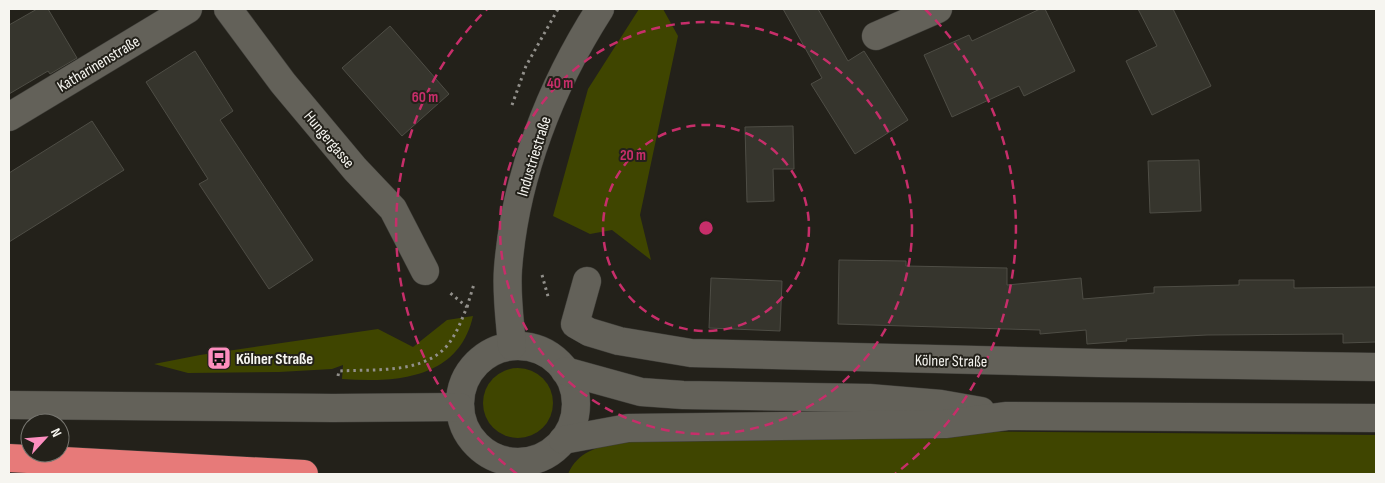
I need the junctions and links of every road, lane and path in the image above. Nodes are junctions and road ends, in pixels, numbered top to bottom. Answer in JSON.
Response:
{"nodes":[{"id":1,"x":188,"y":9,"type":"edge"},
{"id":2,"x":228,"y":9,"type":"edge"},
{"id":3,"x":600,"y":9,"type":"edge"},
{"id":4,"x":938,"y":9,"type":"edge"},
{"id":5,"x":876,"y":36,"type":"dead end"},
{"id":6,"x":9,"y":117,"type":"edge"},
{"id":7,"x":425,"y":271,"type":"joint"},
{"id":8,"x":587,"y":281,"type":"dead end"},
{"id":9,"x":512,"y":346,"type":"junction"},
{"id":10,"x":1376,"y":367,"type":"edge"},
{"id":11,"x":565,"y":370,"type":"junction"},
{"id":12,"x":9,"y":405,"type":"edge"},
{"id":13,"x":460,"y":407,"type":"junction"},
{"id":14,"x":333,"y":408,"type":"junction"},
{"id":15,"x":1007,"y":416,"type":"junction"},
{"id":16,"x":1376,"y":418,"type":"edge"},
{"id":17,"x":563,"y":440,"type":"junction"},
{"id":18,"x":9,"y":458,"type":"edge"},
{"id":19,"x":508,"y":467,"type":"edge"},
{"id":20,"x":304,"y":474,"type":"edge"}],
"edges":[{"from":1,"to":6,"type":"street","name":"Katharinenstraße"},
{"from":2,"to":7,"type":"street","name":"Hungergasse"},
{"from":3,"to":9,"type":"street","name":"Industriestraße"},
{"from":4,"to":5,"type":"street"},
{"from":7,"to":14,"type":"path"},
{"from":8,"to":10,"type":"street","name":"Kölner Straße"},
{"from":9,"to":11,"type":"street"},
{"from":9,"to":13,"type":"street"},
{"from":11,"to":15,"type":"street"},
{"from":11,"to":17,"type":"street"},
{"from":12,"to":14,"type":"street"},
{"from":13,"to":14,"type":"street"},
{"from":13,"to":19,"type":"street"},
{"from":15,"to":16,"type":"street"},
{"from":15,"to":17,"type":"street"},
{"from":17,"to":19,"type":"street"},
{"from":18,"to":20,"type":"highway"}]}
